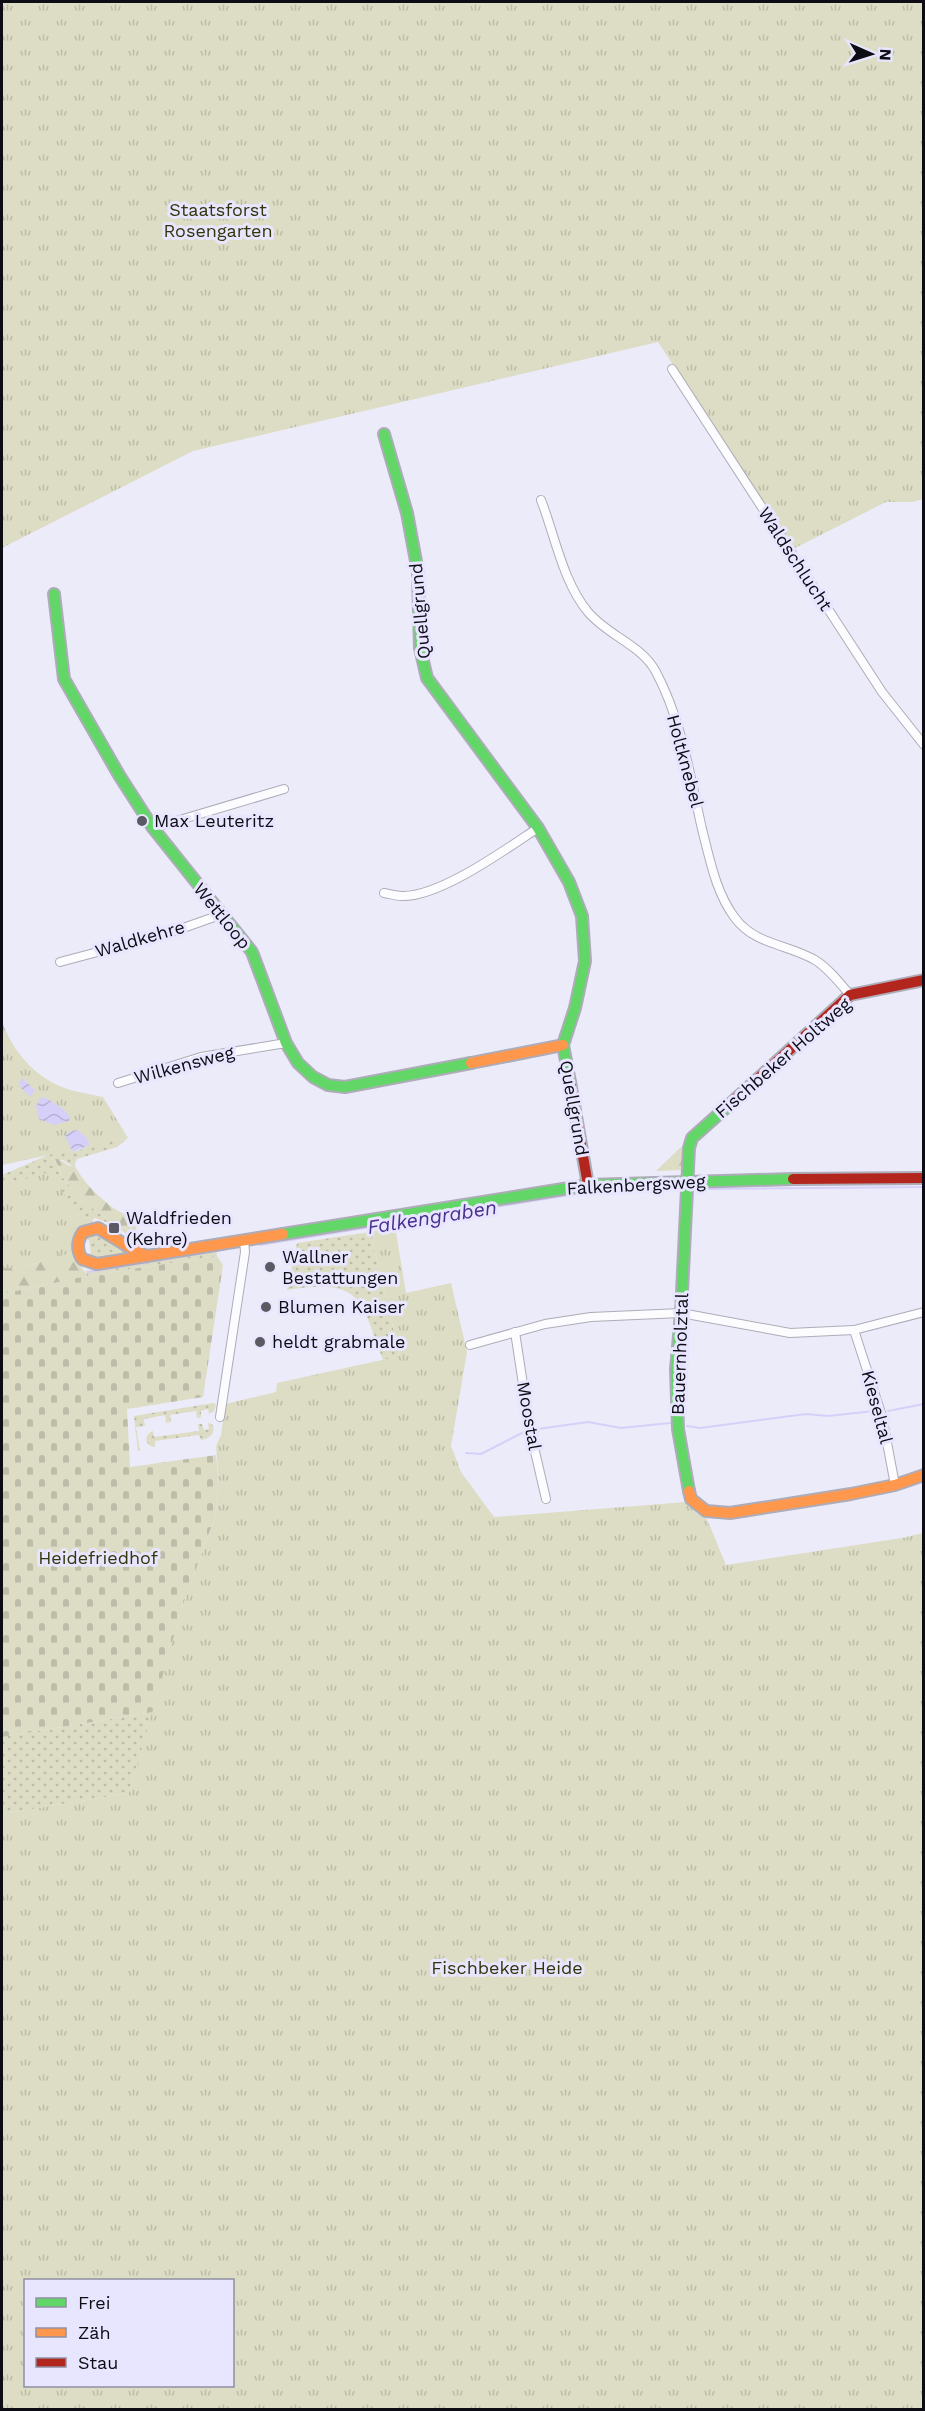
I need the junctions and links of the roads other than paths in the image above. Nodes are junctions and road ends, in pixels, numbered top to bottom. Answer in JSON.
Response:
{"nodes":[{"id":1,"x":672,"y":369,"type":"dead end"},
{"id":2,"x":384,"y":434,"type":"dead end"},
{"id":3,"x":541,"y":500,"type":"dead end"},
{"id":4,"x":54,"y":594,"type":"dead end"},
{"id":5,"x":924,"y":745,"type":"edge"},
{"id":6,"x":284,"y":789,"type":"dead end"},
{"id":7,"x":153,"y":828,"type":"junction"},
{"id":8,"x":538,"y":828,"type":"junction"},
{"id":9,"x":384,"y":893,"type":"dead end"},
{"id":10,"x":220,"y":915,"type":"junction"},
{"id":11,"x":60,"y":962,"type":"dead end"},
{"id":12,"x":924,"y":980,"type":"edge"},
{"id":13,"x":850,"y":995,"type":"junction"},
{"id":14,"x":286,"y":1043,"type":"junction"},
{"id":15,"x":563,"y":1045,"type":"junction"},
{"id":16,"x":118,"y":1083,"type":"dead end"},
{"id":17,"x":924,"y":1178,"type":"edge"},
{"id":18,"x":687,"y":1182,"type":"junction"},
{"id":19,"x":588,"y":1185,"type":"junction"},
{"id":20,"x":244,"y":1240,"type":"junction"},
{"id":21,"x":147,"y":1256,"type":"junction"},
{"id":22,"x":924,"y":1312,"type":"edge"},
{"id":23,"x":681,"y":1313,"type":"junction"},
{"id":24,"x":854,"y":1330,"type":"junction"},
{"id":25,"x":515,"y":1332,"type":"junction"},
{"id":26,"x":470,"y":1345,"type":"dead end"},
{"id":27,"x":220,"y":1417,"type":"dead end"},
{"id":28,"x":924,"y":1475,"type":"edge"},
{"id":29,"x":895,"y":1485,"type":"junction"},
{"id":30,"x":546,"y":1500,"type":"dead end"}],
"edges":[{"from":1,"to":5,"type":"street","name":"Waldschlucht"},
{"from":2,"to":8,"type":"street","name":"Quellgrund"},
{"from":3,"to":13,"type":"street","name":"Holtknebel"},
{"from":4,"to":7,"type":"street","name":"Wettloop"},
{"from":6,"to":7,"type":"street"},
{"from":7,"to":10,"type":"street","name":"Wettloop"},
{"from":8,"to":9,"type":"street"},
{"from":8,"to":15,"type":"street","name":"Quellgrund"},
{"from":10,"to":11,"type":"street","name":"Waldkehre"},
{"from":10,"to":14,"type":"street","name":"Wettloop"},
{"from":12,"to":13,"type":"street","name":"Fischbeker Holtweg"},
{"from":13,"to":18,"type":"street","name":"Fischbeker Holtweg"},
{"from":14,"to":15,"type":"street","name":"Wettloop"},
{"from":14,"to":16,"type":"street","name":"Wilkensweg"},
{"from":15,"to":19,"type":"street","name":"Quellgrund"},
{"from":17,"to":18,"type":"street","name":"Falkenbergsweg"},
{"from":18,"to":19,"type":"street","name":"Falkenbergsweg"},
{"from":18,"to":23,"type":"street","name":"Bauernholztal"},
{"from":19,"to":20,"type":"street","name":"Falkenbergsweg"},
{"from":20,"to":21,"type":"street","name":"Falkenbergsweg"},
{"from":20,"to":27,"type":"street"},
{"from":21,"to":21,"type":"street","name":"Falkenbergsweg"},
{"from":22,"to":24,"type":"street"},
{"from":23,"to":24,"type":"street"},
{"from":23,"to":25,"type":"street"},
{"from":23,"to":29,"type":"street","name":"Bauernholztal"},
{"from":24,"to":29,"type":"street","name":"Kieseltal"},
{"from":25,"to":26,"type":"street"},
{"from":25,"to":30,"type":"street","name":"Moostal"},
{"from":28,"to":29,"type":"street","name":"Bauernholztal"}]}
